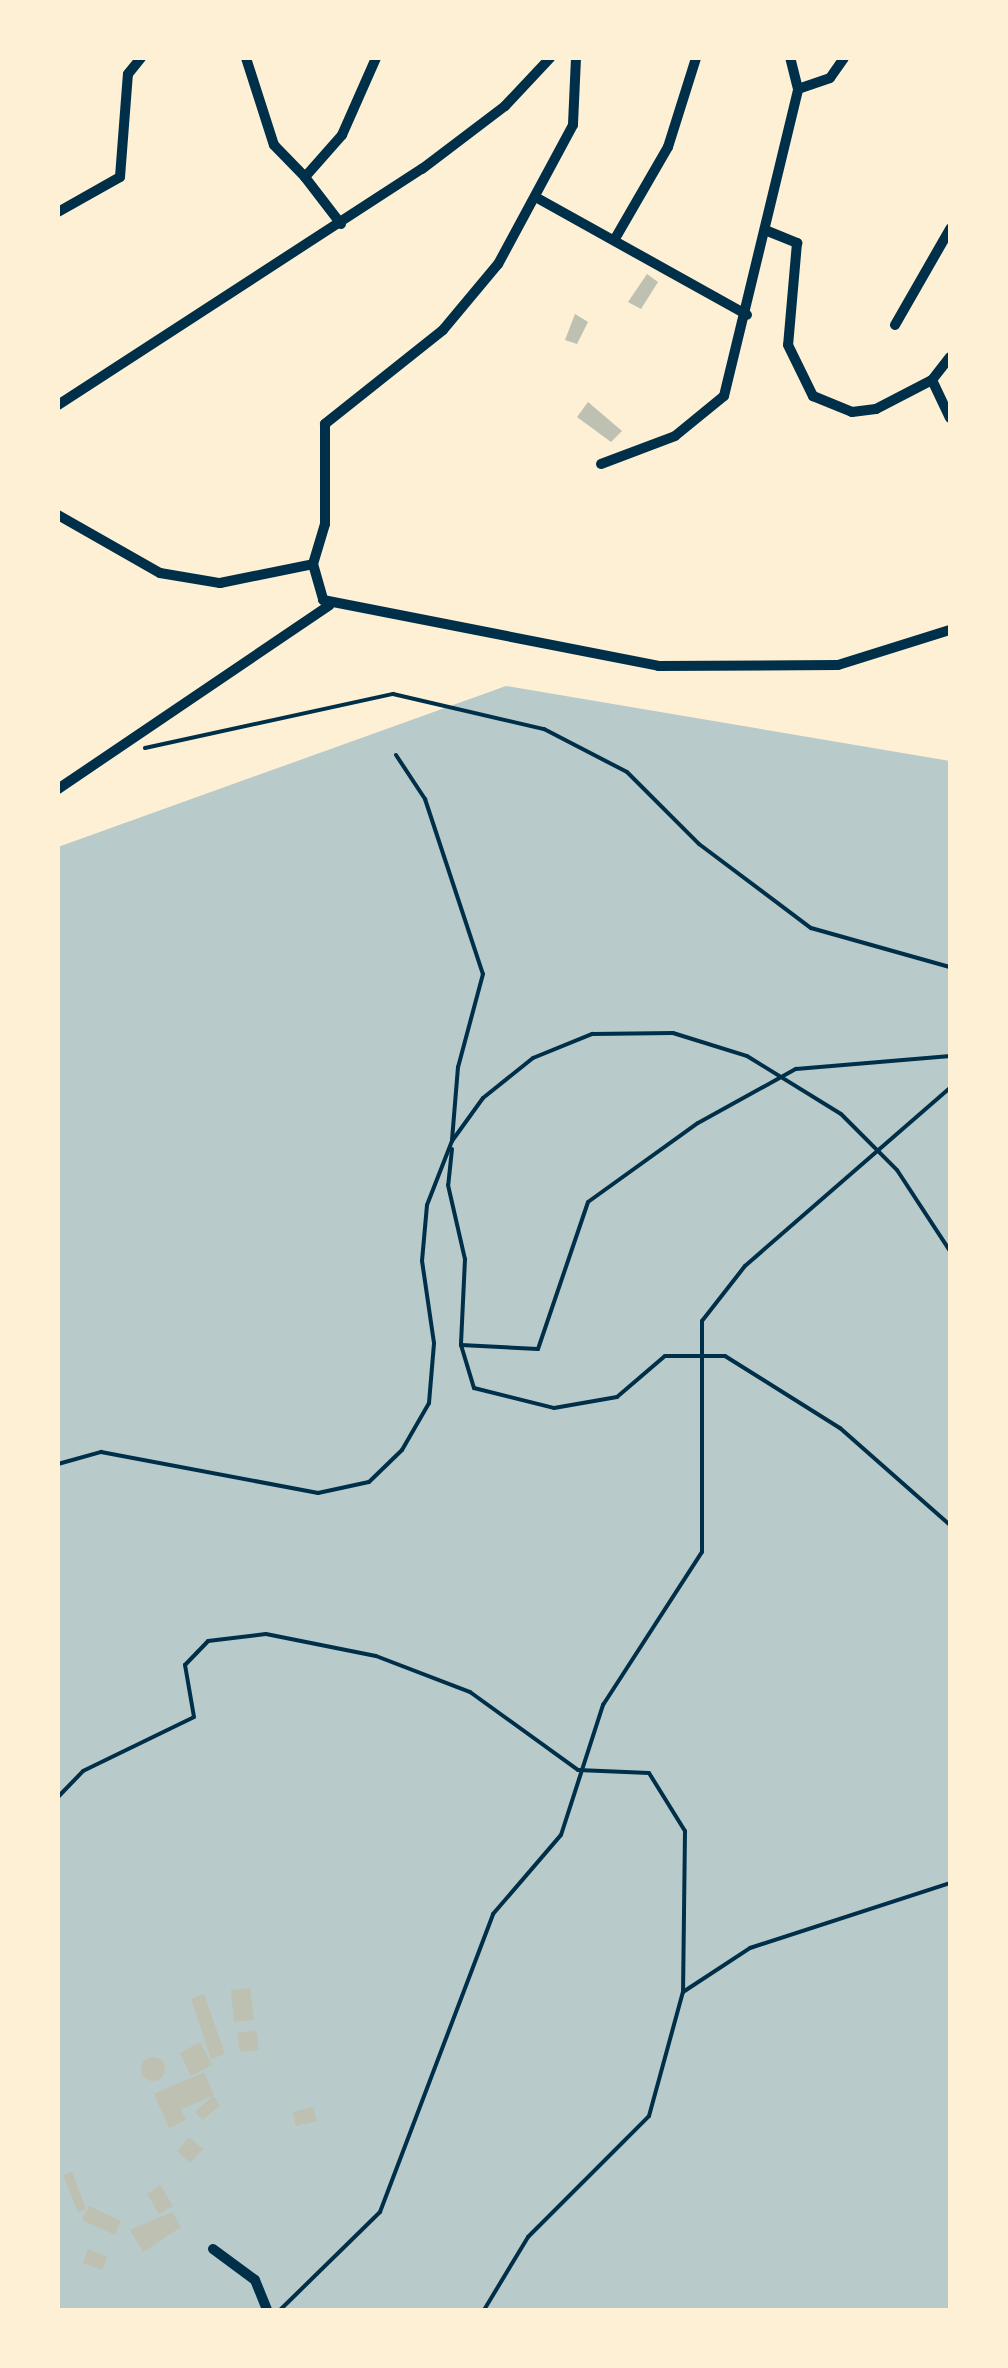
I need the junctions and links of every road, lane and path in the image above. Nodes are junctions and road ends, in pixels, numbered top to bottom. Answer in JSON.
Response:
{"nodes":[{"id":1,"x":141,"y":58,"type":"edge"},
{"id":2,"x":246,"y":58,"type":"edge"},
{"id":3,"x":376,"y":58,"type":"edge"},
{"id":4,"x":576,"y":58,"type":"edge"},
{"id":5,"x":696,"y":58,"type":"edge"},
{"id":6,"x":790,"y":58,"type":"edge"},
{"id":7,"x":844,"y":58,"type":"edge"},
{"id":8,"x":547,"y":59,"type":"edge"},
{"id":9,"x":798,"y":89,"type":"junction"},
{"id":10,"x":304,"y":176,"type":"junction"},
{"id":11,"x":539,"y":199,"type":"junction"},
{"id":12,"x":58,"y":212,"type":"edge"},
{"id":13,"x":341,"y":224,"type":"junction"},
{"id":14,"x":950,"y":229,"type":"edge"},
{"id":15,"x":766,"y":230,"type":"junction"},
{"id":16,"x":616,"y":238,"type":"junction"},
{"id":17,"x":747,"y":315,"type":"junction"},
{"id":18,"x":895,"y":325,"type":"dead end"},
{"id":19,"x":950,"y":357,"type":"edge"},
{"id":20,"x":932,"y":380,"type":"junction"},
{"id":21,"x":58,"y":404,"type":"edge"},
{"id":22,"x":950,"y":418,"type":"edge"},
{"id":23,"x":601,"y":464,"type":"dead end"},
{"id":24,"x":58,"y":516,"type":"edge"},
{"id":25,"x":313,"y":564,"type":"junction"},
{"id":26,"x":330,"y":605,"type":"junction"},
{"id":27,"x":950,"y":630,"type":"edge"},
{"id":28,"x":140,"y":750,"type":"dead end"},
{"id":29,"x":396,"y":755,"type":"dead end"},
{"id":30,"x":58,"y":789,"type":"edge"},
{"id":31,"x":950,"y":967,"type":"edge"},
{"id":32,"x":950,"y":1056,"type":"edge"},
{"id":33,"x":782,"y":1077,"type":"junction"},
{"id":34,"x":950,"y":1088,"type":"edge"},
{"id":35,"x":452,"y":1141,"type":"junction"},
{"id":36,"x":881,"y":1154,"type":"junction"},
{"id":37,"x":950,"y":1251,"type":"edge"},
{"id":38,"x":461,"y":1345,"type":"junction"},
{"id":39,"x":701,"y":1356,"type":"junction"},
{"id":40,"x":58,"y":1464,"type":"edge"},
{"id":41,"x":950,"y":1525,"type":"edge"},
{"id":42,"x":578,"y":1770,"type":"junction"},
{"id":43,"x":58,"y":1797,"type":"edge"},
{"id":44,"x":950,"y":1883,"type":"edge"},
{"id":45,"x":682,"y":1992,"type":"junction"},
{"id":46,"x":212,"y":2249,"type":"dead end"},
{"id":47,"x":267,"y":2310,"type":"edge"},
{"id":48,"x":280,"y":2310,"type":"edge"},
{"id":49,"x":484,"y":2310,"type":"edge"}],
"edges":[{"from":1,"to":12,"type":"street"},
{"from":2,"to":10,"type":"street"},
{"from":3,"to":10,"type":"street"},
{"from":4,"to":11,"type":"street"},
{"from":5,"to":16,"type":"street"},
{"from":6,"to":9,"type":"street"},
{"from":7,"to":9,"type":"street"},
{"from":8,"to":13,"type":"street"},
{"from":9,"to":15,"type":"street"},
{"from":10,"to":13,"type":"street"},
{"from":11,"to":16,"type":"street"},
{"from":11,"to":25,"type":"street"},
{"from":13,"to":21,"type":"street"},
{"from":14,"to":18,"type":"street"},
{"from":15,"to":17,"type":"street"},
{"from":15,"to":20,"type":"street"},
{"from":16,"to":17,"type":"street"},
{"from":17,"to":23,"type":"street"},
{"from":19,"to":20,"type":"street"},
{"from":20,"to":22,"type":"street"},
{"from":24,"to":25,"type":"street"},
{"from":25,"to":26,"type":"street"},
{"from":26,"to":27,"type":"street"},
{"from":26,"to":30,"type":"street"},
{"from":28,"to":31,"type":"path"},
{"from":29,"to":35,"type":"path"},
{"from":32,"to":33,"type":"path"},
{"from":33,"to":35,"type":"path"},
{"from":33,"to":36,"type":"path"},
{"from":33,"to":38,"type":"path"},
{"from":34,"to":36,"type":"path"},
{"from":35,"to":38,"type":"path"},
{"from":35,"to":40,"type":"path"},
{"from":36,"to":37,"type":"path"},
{"from":36,"to":39,"type":"path"},
{"from":38,"to":39,"type":"path"},
{"from":39,"to":41,"type":"path"},
{"from":39,"to":42,"type":"path"},
{"from":42,"to":43,"type":"path"},
{"from":42,"to":45,"type":"path"},
{"from":42,"to":48,"type":"path"},
{"from":44,"to":45,"type":"path"},
{"from":45,"to":49,"type":"path"},
{"from":46,"to":47,"type":"street"}]}
